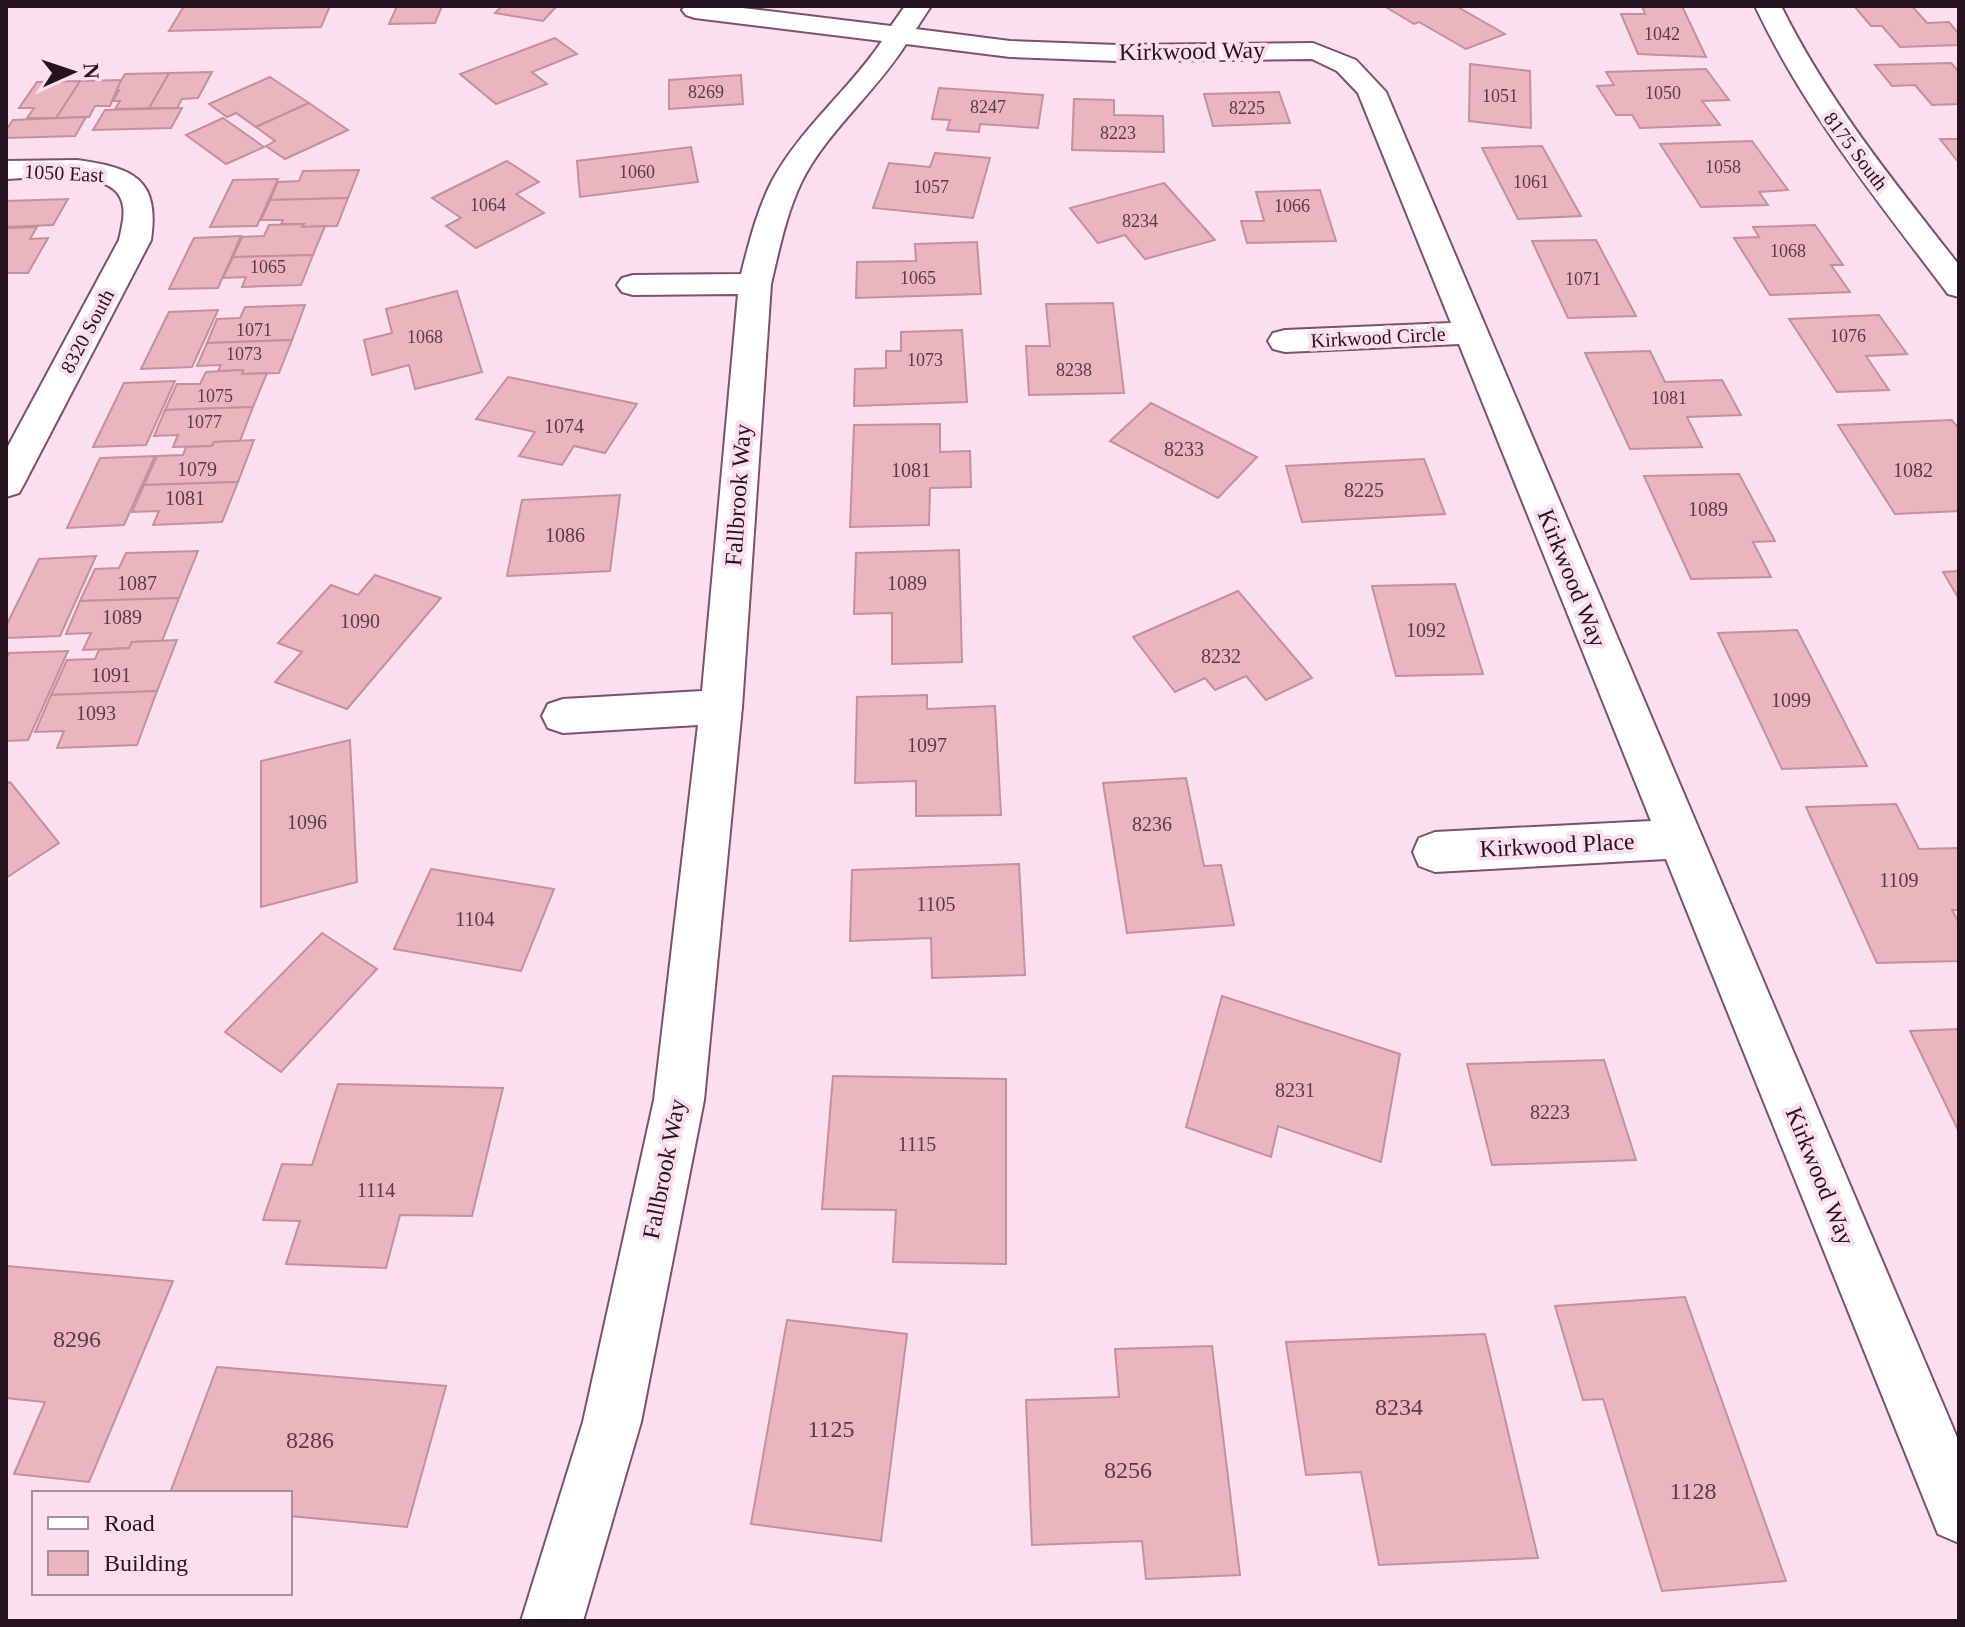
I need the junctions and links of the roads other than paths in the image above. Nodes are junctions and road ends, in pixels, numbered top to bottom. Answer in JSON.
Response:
{"nodes":[{"id":1,"x":1768,"y":6,"type":"edge"},
{"id":2,"x":695,"y":10,"type":"dead end"},
{"id":3,"x":909,"y":20,"type":"edge"},
{"id":4,"x":6,"y":170,"type":"edge"},
{"id":5,"x":121,"y":178,"type":"joint"},
{"id":6,"x":1959,"y":230,"type":"edge"},
{"id":7,"x":1917,"y":232,"type":"junction"},
{"id":8,"x":755,"y":284,"type":"junction"},
{"id":9,"x":633,"y":285,"type":"dead end"},
{"id":10,"x":1959,"y":287,"type":"edge"},
{"id":11,"x":1471,"y":333,"type":"junction"},
{"id":12,"x":1285,"y":341,"type":"dead end"},
{"id":13,"x":6,"y":484,"type":"edge"},
{"id":14,"x":721,"y":707,"type":"junction"},
{"id":15,"x":563,"y":716,"type":"dead end"},
{"id":16,"x":1680,"y":839,"type":"junction"},
{"id":17,"x":1435,"y":852,"type":"dead end"},
{"id":18,"x":1959,"y":1513,"type":"edge"},
{"id":19,"x":552,"y":1621,"type":"edge"}],
"edges":[{"from":1,"to":7,"type":"street","name":"8175 South"},
{"from":2,"to":3,"type":"street","name":"Kirkwood Way"},
{"from":3,"to":8,"type":"street","name":"Fallbrook Way"},
{"from":3,"to":11,"type":"street","name":"Kirkwood Way"},
{"from":4,"to":5,"type":"street","name":"1050 East"},
{"from":5,"to":13,"type":"street","name":"8320 South"},
{"from":6,"to":7,"type":"street"},
{"from":7,"to":10,"type":"street","name":"8175 South"},
{"from":8,"to":9,"type":"street"},
{"from":8,"to":14,"type":"street","name":"Fallbrook Way"},
{"from":11,"to":12,"type":"street","name":"Kirkwood Circle"},
{"from":11,"to":16,"type":"street","name":"Kirkwood Way"},
{"from":14,"to":15,"type":"street"},
{"from":14,"to":19,"type":"street","name":"Fallbrook Way"},
{"from":16,"to":17,"type":"street","name":"Kirkwood Place"},
{"from":16,"to":18,"type":"street","name":"Kirkwood Way"}]}
